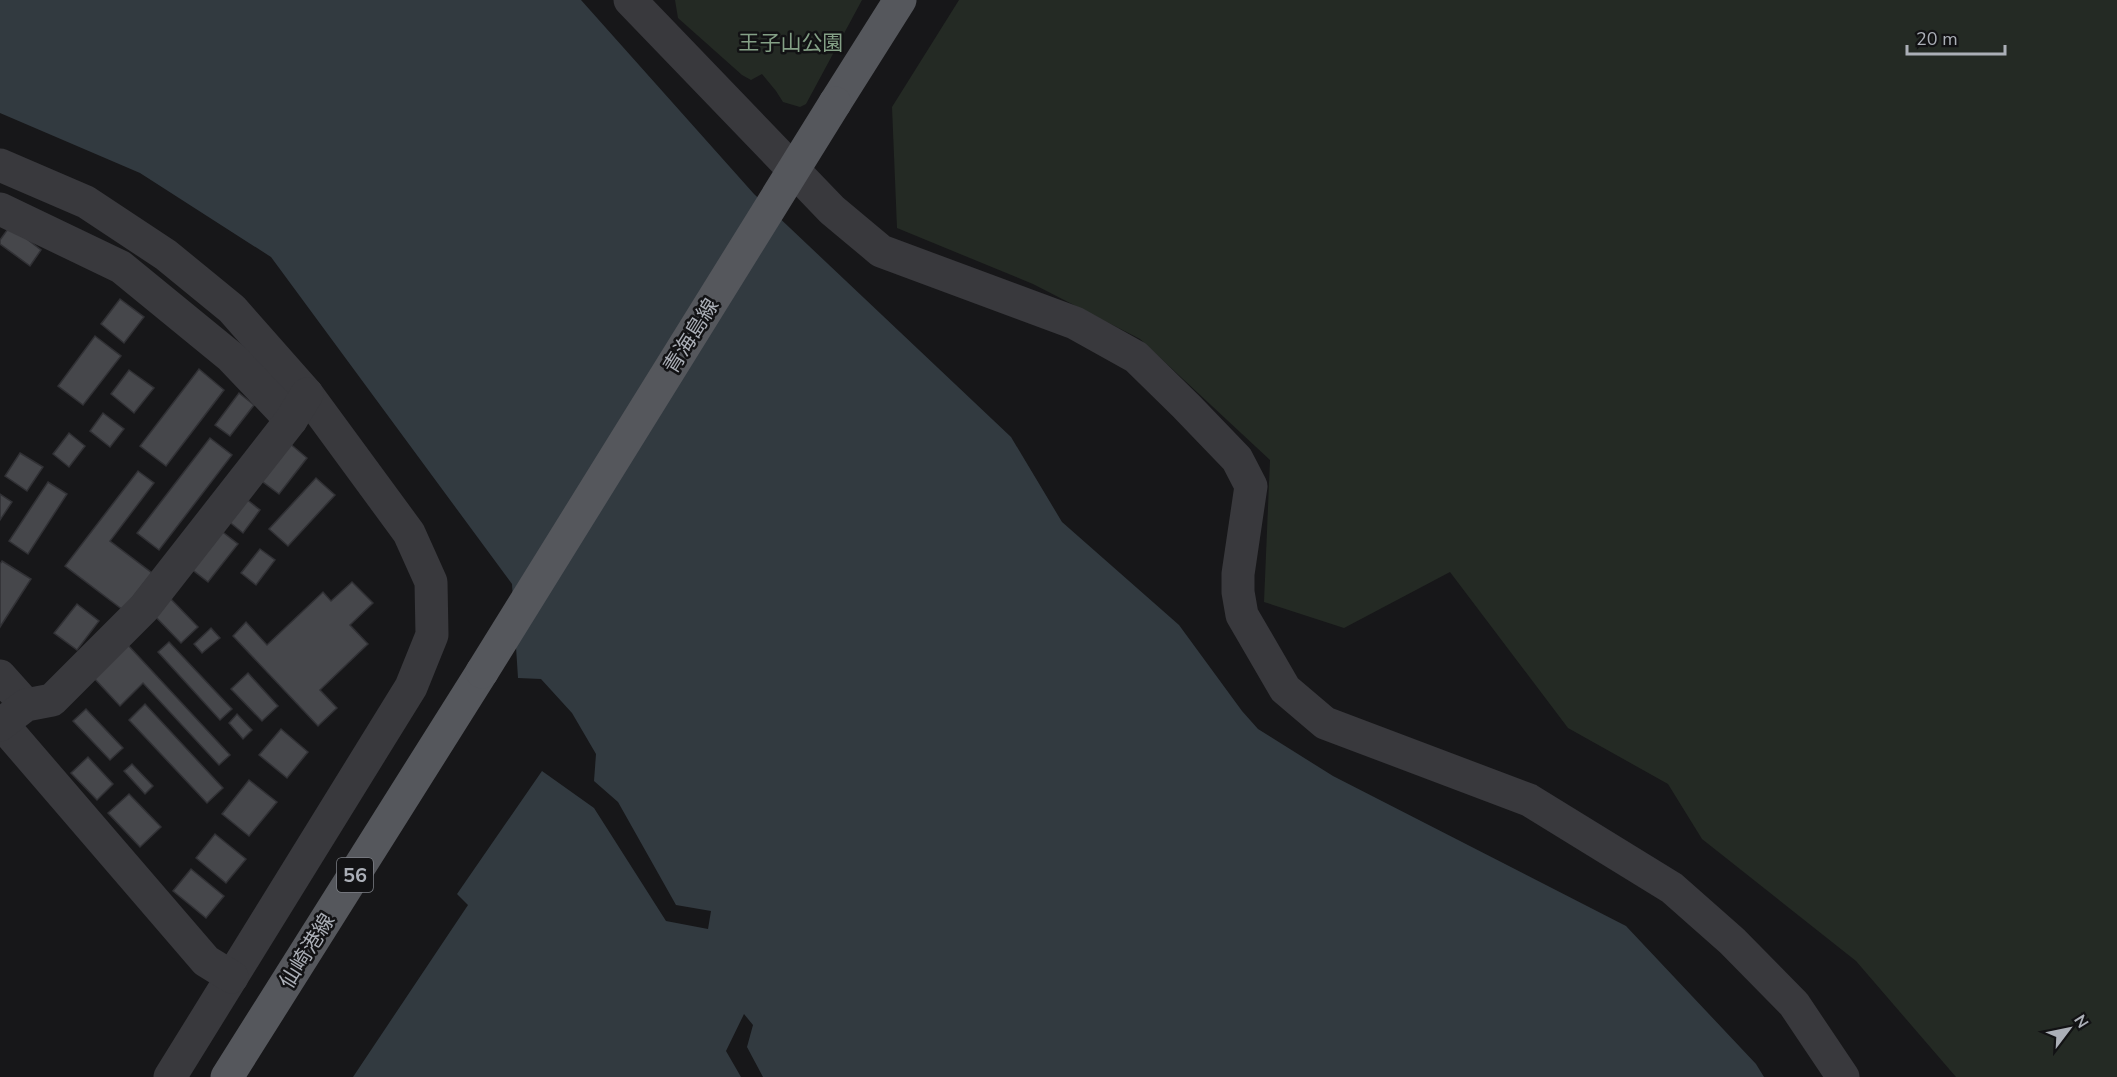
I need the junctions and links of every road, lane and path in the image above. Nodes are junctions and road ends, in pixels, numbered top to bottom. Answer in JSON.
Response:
{"nodes":[{"id":1,"x":630,"y":0,"type":"edge"},
{"id":2,"x":900,"y":0,"type":"edge"},
{"id":3,"x":9,"y":168,"type":"edge"},
{"id":4,"x":0,"y":202,"type":"edge"},
{"id":5,"x":0,"y":208,"type":"edge"},
{"id":6,"x":299,"y":407,"type":"junction"},
{"id":7,"x":482,"y":672,"type":"joint"},
{"id":8,"x":0,"y":676,"type":"edge"},
{"id":9,"x":9,"y":718,"type":"edge"},
{"id":10,"x":232,"y":977,"type":"junction"},
{"id":11,"x":170,"y":1077,"type":"edge"},
{"id":12,"x":227,"y":1077,"type":"edge"},
{"id":13,"x":1843,"y":1077,"type":"edge"}],
"edges":[{"from":1,"to":13,"type":"street"},
{"from":2,"to":7,"type":"main road","name":"青海島線","bridge":true},
{"from":3,"to":4,"type":"street"},
{"from":3,"to":6,"type":"street"},
{"from":5,"to":6,"type":"street"},
{"from":6,"to":9,"type":"street"},
{"from":6,"to":10,"type":"street"},
{"from":7,"to":12,"type":"main road","name":"仙崎港線","number":"56"},
{"from":8,"to":9,"type":"street"},
{"from":9,"to":10,"type":"street"},
{"from":10,"to":11,"type":"street"}]}
